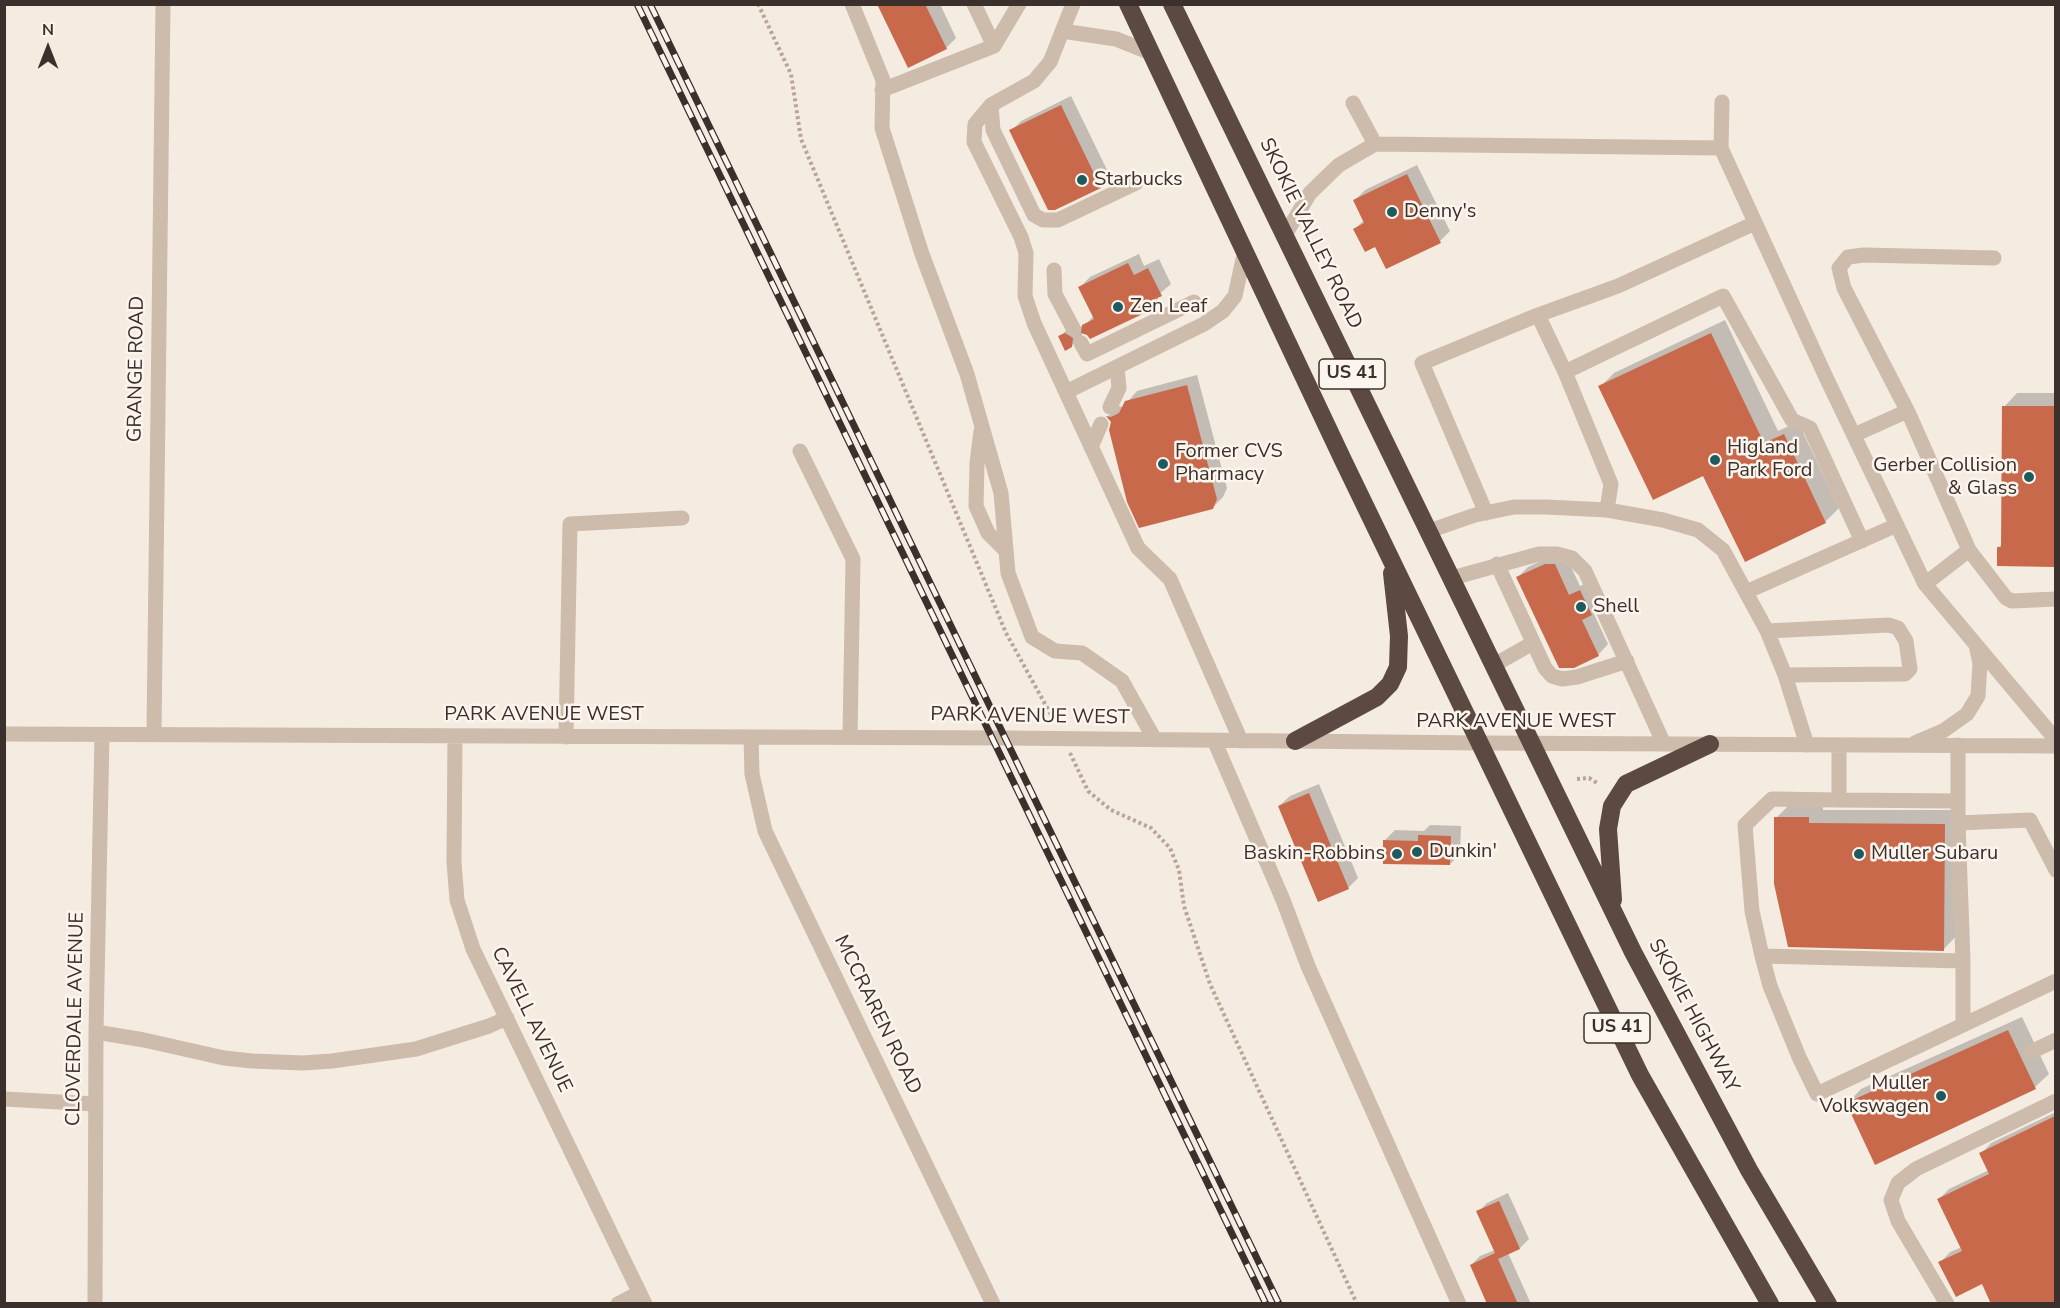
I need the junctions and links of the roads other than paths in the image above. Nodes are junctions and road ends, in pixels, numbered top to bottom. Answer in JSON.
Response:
{"nodes":[{"id":1,"x":163,"y":4,"type":"edge"},
{"id":2,"x":852,"y":4,"type":"edge"},
{"id":3,"x":974,"y":4,"type":"edge"},
{"id":4,"x":1019,"y":4,"type":"edge"},
{"id":5,"x":1072,"y":4,"type":"edge"},
{"id":6,"x":1128,"y":4,"type":"edge"},
{"id":7,"x":1172,"y":4,"type":"edge"},
{"id":8,"x":1062,"y":31,"type":"junction"},
{"id":9,"x":994,"y":46,"type":"junction"},
{"id":10,"x":1151,"y":52,"type":"junction"},
{"id":11,"x":882,"y":90,"type":"junction"},
{"id":12,"x":1722,"y":102,"type":"dead end"},
{"id":13,"x":1353,"y":103,"type":"dead end"},
{"id":14,"x":991,"y":105,"type":"junction"},
{"id":15,"x":1375,"y":144,"type":"junction"},
{"id":16,"x":1721,"y":148,"type":"junction"},
{"id":17,"x":1136,"y":183,"type":"dead end"},
{"id":18,"x":1755,"y":223,"type":"junction"},
{"id":19,"x":1285,"y":235,"type":"junction"},
{"id":20,"x":1245,"y":250,"type":"junction"},
{"id":21,"x":1994,"y":258,"type":"dead end"},
{"id":22,"x":1054,"y":270,"type":"dead end"},
{"id":23,"x":1194,"y":302,"type":"dead end"},
{"id":24,"x":1538,"y":315,"type":"junction"},
{"id":25,"x":1073,"y":328,"type":"dead end"},
{"id":26,"x":1081,"y":343,"type":"dead end"},
{"id":27,"x":1117,"y":367,"type":"junction"},
{"id":28,"x":1565,"y":372,"type":"junction"},
{"id":29,"x":1066,"y":392,"type":"junction"},
{"id":30,"x":1110,"y":407,"type":"dead end"},
{"id":31,"x":1909,"y":414,"type":"junction"},
{"id":32,"x":1101,"y":424,"type":"dead end"},
{"id":33,"x":982,"y":425,"type":"junction"},
{"id":34,"x":1854,"y":435,"type":"junction"},
{"id":35,"x":1091,"y":447,"type":"junction"},
{"id":36,"x":800,"y":451,"type":"dead end"},
{"id":37,"x":1607,"y":510,"type":"junction"},
{"id":38,"x":1486,"y":513,"type":"junction"},
{"id":39,"x":682,"y":518,"type":"dead end"},
{"id":40,"x":1897,"y":525,"type":"junction"},
{"id":41,"x":1429,"y":531,"type":"junction"},
{"id":42,"x":1862,"y":541,"type":"junction"},
{"id":43,"x":1969,"y":550,"type":"junction"},
{"id":44,"x":1006,"y":551,"type":"junction"},
{"id":45,"x":1391,"y":560,"type":"junction"},
{"id":46,"x":1497,"y":564,"type":"junction"},
{"id":47,"x":1452,"y":578,"type":"junction"},
{"id":48,"x":1925,"y":584,"type":"junction"},
{"id":49,"x":1746,"y":592,"type":"junction"},
{"id":50,"x":2055,"y":599,"type":"edge"},
{"id":51,"x":1767,"y":631,"type":"junction"},
{"id":52,"x":1533,"y":643,"type":"junction"},
{"id":53,"x":1976,"y":645,"type":"junction"},
{"id":54,"x":1627,"y":662,"type":"junction"},
{"id":55,"x":1494,"y":665,"type":"junction"},
{"id":56,"x":1785,"y":675,"type":"junction"},
{"id":57,"x":154,"y":733,"type":"junction"},
{"id":58,"x":4,"y":734,"type":"edge"},
{"id":59,"x":102,"y":735,"type":"junction"},
{"id":60,"x":455,"y":736,"type":"junction"},
{"id":61,"x":566,"y":736,"type":"junction"},
{"id":62,"x":751,"y":736,"type":"junction"},
{"id":63,"x":850,"y":737,"type":"junction"},
{"id":64,"x":1155,"y":740,"type":"junction"},
{"id":65,"x":1214,"y":740,"type":"junction"},
{"id":66,"x":2055,"y":740,"type":"edge"},
{"id":67,"x":1241,"y":741,"type":"junction"},
{"id":68,"x":1295,"y":741,"type":"junction"},
{"id":69,"x":1480,"y":743,"type":"junction"},
{"id":70,"x":1532,"y":743,"type":"junction"},
{"id":71,"x":1664,"y":744,"type":"junction"},
{"id":72,"x":1710,"y":744,"type":"junction"},
{"id":73,"x":1807,"y":745,"type":"junction"},
{"id":74,"x":1839,"y":745,"type":"junction"},
{"id":75,"x":1908,"y":745,"type":"junction"},
{"id":76,"x":1958,"y":745,"type":"junction"},
{"id":77,"x":2055,"y":746,"type":"edge"},
{"id":78,"x":1839,"y":800,"type":"junction"},
{"id":79,"x":1958,"y":801,"type":"junction"},
{"id":80,"x":1958,"y":823,"type":"junction"},
{"id":81,"x":2055,"y":870,"type":"edge"},
{"id":82,"x":1613,"y":911,"type":"junction"},
{"id":83,"x":1762,"y":956,"type":"junction"},
{"id":84,"x":1963,"y":961,"type":"junction"},
{"id":85,"x":2055,"y":981,"type":"edge"},
{"id":86,"x":507,"y":1018,"type":"junction"},
{"id":87,"x":1963,"y":1025,"type":"junction"},
{"id":88,"x":96,"y":1032,"type":"junction"},
{"id":89,"x":2055,"y":1040,"type":"edge"},
{"id":90,"x":2031,"y":1052,"type":"dead end"},
{"id":91,"x":4,"y":1099,"type":"edge"},
{"id":92,"x":2055,"y":1101,"type":"edge"},
{"id":93,"x":96,"y":1104,"type":"junction"},
{"id":94,"x":642,"y":1298,"type":"edge"},
{"id":95,"x":95,"y":1304,"type":"edge"},
{"id":96,"x":618,"y":1304,"type":"edge"},
{"id":97,"x":993,"y":1304,"type":"edge"},
{"id":98,"x":1459,"y":1304,"type":"edge"},
{"id":99,"x":1770,"y":1304,"type":"edge"},
{"id":100,"x":1828,"y":1304,"type":"edge"},
{"id":101,"x":1947,"y":1304,"type":"edge"}],
"edges":[{"from":1,"to":57,"type":"street","name":"GRANGE ROAD"},
{"from":2,"to":11,"type":"street"},
{"from":3,"to":9,"type":"street"},
{"from":4,"to":9,"type":"street"},
{"from":5,"to":8,"type":"street"},
{"from":6,"to":10,"type":"highway","number":"US 41"},
{"from":7,"to":19,"type":"highway","name":"SKOKIE VALLEY ROAD","number":"US 41"},
{"from":8,"to":10,"type":"street"},
{"from":8,"to":14,"type":"street"},
{"from":9,"to":11,"type":"street"},
{"from":10,"to":20,"type":"highway","number":"US 41"},
{"from":11,"to":33,"type":"street"},
{"from":12,"to":16,"type":"street"},
{"from":13,"to":15,"type":"street"},
{"from":14,"to":17,"type":"street"},
{"from":14,"to":29,"type":"street"},
{"from":15,"to":16,"type":"street"},
{"from":15,"to":19,"type":"street"},
{"from":16,"to":18,"type":"street"},
{"from":18,"to":24,"type":"street"},
{"from":18,"to":34,"type":"street"},
{"from":19,"to":41,"type":"highway","name":"SKOKIE VALLEY ROAD","number":"US 41"},
{"from":20,"to":27,"type":"street"},
{"from":20,"to":45,"type":"highway","number":"US 41"},
{"from":21,"to":31,"type":"street"},
{"from":22,"to":25,"type":"street"},
{"from":23,"to":26,"type":"street"},
{"from":24,"to":28,"type":"street"},
{"from":24,"to":38,"type":"street"},
{"from":27,"to":29,"type":"street"},
{"from":27,"to":30,"type":"street"},
{"from":28,"to":37,"type":"street"},
{"from":28,"to":42,"type":"street"},
{"from":29,"to":35,"type":"street"},
{"from":31,"to":34,"type":"street"},
{"from":31,"to":43,"type":"street"},
{"from":32,"to":35,"type":"street"},
{"from":33,"to":44,"type":"street"},
{"from":33,"to":44,"type":"street"},
{"from":34,"to":40,"type":"street"},
{"from":35,"to":67,"type":"street"},
{"from":36,"to":63,"type":"street"},
{"from":37,"to":38,"type":"street"},
{"from":37,"to":49,"type":"street"},
{"from":38,"to":41,"type":"street"},
{"from":39,"to":61,"type":"street"},
{"from":40,"to":42,"type":"street"},
{"from":40,"to":48,"type":"street"},
{"from":41,"to":47,"type":"highway","name":"SKOKIE VALLEY ROAD","number":"US 41"},
{"from":42,"to":49,"type":"street"},
{"from":43,"to":48,"type":"street"},
{"from":43,"to":50,"type":"street"},
{"from":44,"to":64,"type":"street"},
{"from":45,"to":68,"type":"highway"},
{"from":45,"to":69,"type":"highway","number":"US 41"},
{"from":46,"to":47,"type":"street"},
{"from":46,"to":52,"type":"street"},
{"from":46,"to":54,"type":"street"},
{"from":47,"to":55,"type":"highway","name":"SKOKIE VALLEY ROAD","number":"US 41"},
{"from":48,"to":53,"type":"street"},
{"from":49,"to":51,"type":"street"},
{"from":51,"to":56,"type":"street"},
{"from":51,"to":56,"type":"street"},
{"from":52,"to":54,"type":"street"},
{"from":52,"to":55,"type":"street"},
{"from":53,"to":66,"type":"street"},
{"from":53,"to":75,"type":"street"},
{"from":54,"to":71,"type":"street"},
{"from":55,"to":70,"type":"highway","name":"SKOKIE VALLEY ROAD","number":"US 41"},
{"from":56,"to":73,"type":"street"},
{"from":57,"to":59,"type":"street","name":"PARK AVENUE WEST"},
{"from":57,"to":60,"type":"street","name":"PARK AVENUE WEST"},
{"from":58,"to":59,"type":"street","name":"PARK AVENUE WEST"},
{"from":59,"to":88,"type":"street","name":"CLOVERDALE AVENUE"},
{"from":60,"to":61,"type":"street","name":"PARK AVENUE WEST"},
{"from":60,"to":86,"type":"street","name":"CAVELL AVENUE"},
{"from":61,"to":62,"type":"street","name":"PARK AVENUE WEST"},
{"from":62,"to":63,"type":"street","name":"PARK AVENUE WEST"},
{"from":62,"to":97,"type":"street","name":"MCCRAREN ROAD"},
{"from":63,"to":64,"type":"street","name":"PARK AVENUE WEST"},
{"from":64,"to":65,"type":"street","name":"PARK AVENUE WEST"},
{"from":65,"to":67,"type":"street","name":"PARK AVENUE WEST"},
{"from":65,"to":98,"type":"street"},
{"from":67,"to":68,"type":"street","name":"PARK AVENUE WEST"},
{"from":68,"to":69,"type":"street","name":"PARK AVENUE WEST"},
{"from":69,"to":70,"type":"street","name":"PARK AVENUE WEST"},
{"from":69,"to":99,"type":"highway","number":"US 41"},
{"from":70,"to":71,"type":"street","name":"PARK AVENUE WEST"},
{"from":70,"to":82,"type":"highway","name":"SKOKIE HIGHWAY","number":"US 41"},
{"from":71,"to":72,"type":"street","name":"PARK AVENUE WEST"},
{"from":72,"to":73,"type":"street","name":"PARK AVENUE WEST"},
{"from":72,"to":82,"type":"highway"},
{"from":73,"to":74,"type":"street","name":"PARK AVENUE WEST"},
{"from":74,"to":75,"type":"street","name":"PARK AVENUE WEST"},
{"from":74,"to":78,"type":"street"},
{"from":75,"to":76,"type":"street","name":"PARK AVENUE WEST"},
{"from":76,"to":77,"type":"street","name":"PARK AVENUE WEST"},
{"from":76,"to":79,"type":"street"},
{"from":78,"to":79,"type":"street"},
{"from":78,"to":83,"type":"street"},
{"from":79,"to":80,"type":"street"},
{"from":80,"to":81,"type":"street"},
{"from":80,"to":84,"type":"street"},
{"from":82,"to":100,"type":"highway","name":"SKOKIE HIGHWAY","number":"US 41"},
{"from":83,"to":84,"type":"street"},
{"from":83,"to":87,"type":"street"},
{"from":84,"to":87,"type":"street"},
{"from":85,"to":87,"type":"street"},
{"from":86,"to":88,"type":"street"},
{"from":86,"to":94,"type":"street","name":"CAVELL AVENUE"},
{"from":88,"to":93,"type":"street","name":"CLOVERDALE AVENUE"},
{"from":89,"to":90,"type":"street"},
{"from":91,"to":93,"type":"street"},
{"from":92,"to":101,"type":"street"},
{"from":93,"to":95,"type":"street","name":"CLOVERDALE AVENUE"},
{"from":94,"to":96,"type":"street"}]}
